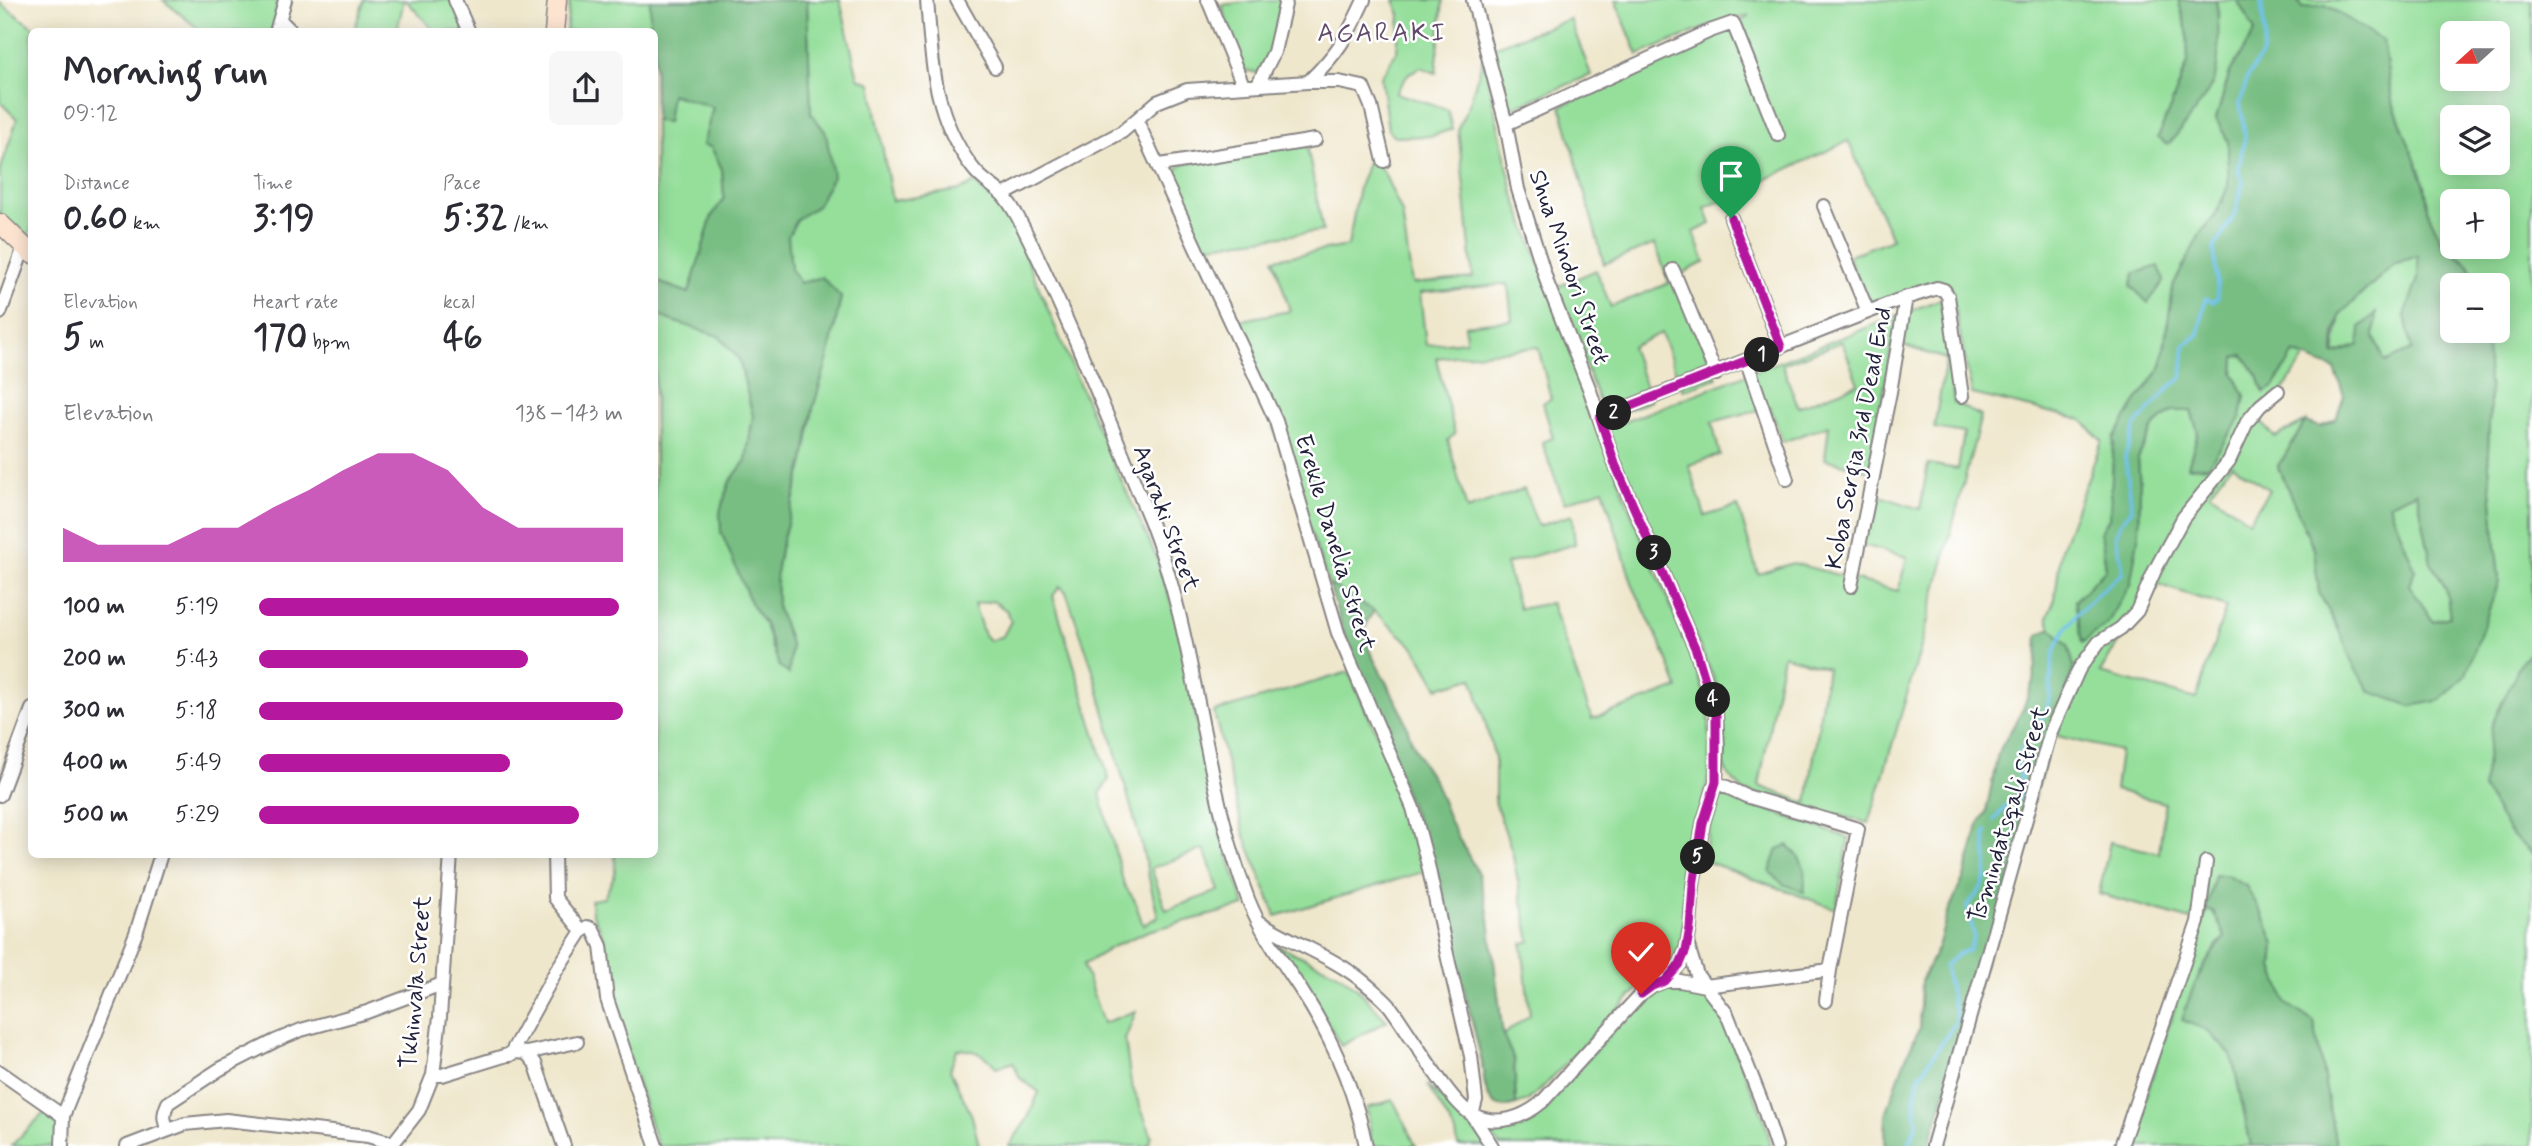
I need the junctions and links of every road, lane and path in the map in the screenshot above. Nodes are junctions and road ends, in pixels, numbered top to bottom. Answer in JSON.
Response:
{"nodes":[{"id":1,"x":285,"y":0,"type":"edge"},
{"id":2,"x":455,"y":0,"type":"edge"},
{"id":3,"x":557,"y":0,"type":"edge"},
{"id":4,"x":927,"y":0,"type":"edge"},
{"id":5,"x":957,"y":0,"type":"edge"},
{"id":6,"x":1208,"y":0,"type":"edge"},
{"id":7,"x":1286,"y":0,"type":"edge"},
{"id":8,"x":1364,"y":0,"type":"edge"},
{"id":9,"x":1473,"y":0,"type":"edge"},
{"id":10,"x":278,"y":26,"type":"edge"},
{"id":11,"x":467,"y":28,"type":"edge"},
{"id":12,"x":554,"y":28,"type":"edge"},
{"id":13,"x":995,"y":67,"type":"dead end"},
{"id":14,"x":1308,"y":82,"type":"junction"},
{"id":15,"x":1258,"y":84,"type":"junction"},
{"id":16,"x":1243,"y":85,"type":"junction"},
{"id":17,"x":1138,"y":121,"type":"junction"},
{"id":18,"x":1506,"y":124,"type":"junction"},
{"id":19,"x":1778,"y":135,"type":"dead end"},
{"id":20,"x":1315,"y":140,"type":"dead end"},
{"id":21,"x":1384,"y":162,"type":"dead end"},
{"id":22,"x":1160,"y":165,"type":"junction"},
{"id":23,"x":1003,"y":195,"type":"junction"},
{"id":24,"x":1824,"y":206,"type":"dead end"},
{"id":25,"x":1731,"y":218,"type":"dead end"},
{"id":26,"x":0,"y":223,"type":"edge"},
{"id":27,"x":28,"y":251,"type":"edge"},
{"id":28,"x":1673,"y":270,"type":"dead end"},
{"id":29,"x":1906,"y":297,"type":"junction"},
{"id":30,"x":1868,"y":312,"type":"junction"},
{"id":31,"x":0,"y":313,"type":"edge"},
{"id":32,"x":1781,"y":347,"type":"junction"},
{"id":33,"x":1746,"y":362,"type":"junction"},
{"id":34,"x":1716,"y":374,"type":"junction"},
{"id":35,"x":2278,"y":391,"type":"dead end"},
{"id":36,"x":1962,"y":396,"type":"dead end"},
{"id":37,"x":1600,"y":418,"type":"junction"},
{"id":38,"x":1787,"y":479,"type":"dead end"},
{"id":39,"x":1851,"y":586,"type":"dead end"},
{"id":40,"x":28,"y":720,"type":"edge"},
{"id":41,"x":1716,"y":782,"type":"junction"},
{"id":42,"x":0,"y":795,"type":"edge"},
{"id":43,"x":160,"y":858,"type":"edge"},
{"id":44,"x":451,"y":858,"type":"edge"},
{"id":45,"x":554,"y":858,"type":"edge"},
{"id":46,"x":2206,"y":862,"type":"dead end"},
{"id":47,"x":1258,"y":921,"type":"junction"},
{"id":48,"x":582,"y":930,"type":"junction"},
{"id":49,"x":1687,"y":943,"type":"junction"},
{"id":50,"x":1830,"y":970,"type":"junction"},
{"id":51,"x":1665,"y":981,"type":"junction"},
{"id":52,"x":442,"y":984,"type":"junction"},
{"id":53,"x":1705,"y":986,"type":"junction"},
{"id":54,"x":1826,"y":1001,"type":"dead end"},
{"id":55,"x":577,"y":1042,"type":"dead end"},
{"id":56,"x":526,"y":1053,"type":"junction"},
{"id":57,"x":510,"y":1055,"type":"junction"},
{"id":58,"x":0,"y":1072,"type":"edge"},
{"id":59,"x":433,"y":1075,"type":"junction"},
{"id":60,"x":1472,"y":1115,"type":"junction"},
{"id":61,"x":63,"y":1116,"type":"junction"},
{"id":62,"x":168,"y":1130,"type":"junction"},
{"id":63,"x":391,"y":1145,"type":"edge"},
{"id":64,"x":62,"y":1146,"type":"edge"},
{"id":65,"x":127,"y":1146,"type":"edge"},
{"id":66,"x":564,"y":1146,"type":"edge"},
{"id":67,"x":656,"y":1146,"type":"edge"},
{"id":68,"x":1366,"y":1146,"type":"edge"},
{"id":69,"x":1492,"y":1146,"type":"edge"},
{"id":70,"x":1776,"y":1146,"type":"edge"},
{"id":71,"x":1933,"y":1146,"type":"edge"},
{"id":72,"x":2121,"y":1146,"type":"edge"}],
"edges":[{"from":1,"to":10,"type":"street"},
{"from":2,"to":11,"type":"street"},
{"from":3,"to":12,"type":"street"},
{"from":4,"to":23,"type":"street","name":"Agaraki Street"},
{"from":5,"to":13,"type":"street"},
{"from":6,"to":16,"type":"street"},
{"from":7,"to":15,"type":"street"},
{"from":8,"to":14,"type":"street"},
{"from":9,"to":18,"type":"street","name":"Shua Mindori Street"},
{"from":14,"to":15,"type":"street"},
{"from":14,"to":21,"type":"street"},
{"from":15,"to":16,"type":"street"},
{"from":16,"to":17,"type":"street"},
{"from":17,"to":22,"type":"street","name":"Erekle Danelia Street"},
{"from":17,"to":23,"type":"street"},
{"from":18,"to":19,"type":"street"},
{"from":18,"to":37,"type":"street","name":"Shua Mindori Street"},
{"from":20,"to":22,"type":"street"},
{"from":22,"to":60,"type":"street","name":"Erekle Danelia Street"},
{"from":23,"to":47,"type":"street","name":"Agaraki Street"},
{"from":24,"to":30,"type":"street"},
{"from":25,"to":32,"type":"street"},
{"from":26,"to":27,"type":"street"},
{"from":27,"to":31,"type":"street"},
{"from":28,"to":34,"type":"street"},
{"from":29,"to":30,"type":"street"},
{"from":29,"to":36,"type":"street"},
{"from":29,"to":39,"type":"street","name":"Koba Sergia 3rd Dead End"},
{"from":30,"to":32,"type":"street"},
{"from":32,"to":33,"type":"street"},
{"from":33,"to":34,"type":"street"},
{"from":33,"to":38,"type":"street"},
{"from":34,"to":37,"type":"street"},
{"from":35,"to":71,"type":"street","name":"Tsmindatsqali Street"},
{"from":37,"to":41,"type":"street","name":"Shua Mindori Street"},
{"from":40,"to":42,"type":"street"},
{"from":41,"to":49,"type":"street","name":"Shua Mindori Street"},
{"from":41,"to":50,"type":"street"},
{"from":43,"to":61,"type":"street"},
{"from":44,"to":52,"type":"street","name":"Tkhinvala Street"},
{"from":45,"to":48,"type":"street"},
{"from":46,"to":72,"type":"street"},
{"from":47,"to":60,"type":"street"},
{"from":47,"to":68,"type":"street","name":"Agaraki Street"},
{"from":48,"to":57,"type":"street"},
{"from":48,"to":67,"type":"street"},
{"from":49,"to":51,"type":"street","name":"Shua Mindori Street"},
{"from":49,"to":53,"type":"street"},
{"from":50,"to":53,"type":"street"},
{"from":50,"to":54,"type":"street"},
{"from":51,"to":53,"type":"street"},
{"from":51,"to":60,"type":"street","name":"Shua Mindori Street"},
{"from":52,"to":59,"type":"street","name":"Tkhinvala Street"},
{"from":52,"to":62,"type":"street"},
{"from":53,"to":70,"type":"street"},
{"from":55,"to":56,"type":"street"},
{"from":56,"to":57,"type":"street"},
{"from":56,"to":66,"type":"street"},
{"from":57,"to":59,"type":"street"},
{"from":58,"to":61,"type":"street"},
{"from":59,"to":63,"type":"street","name":"Tkhinvala Street"},
{"from":60,"to":69,"type":"street"},
{"from":61,"to":64,"type":"street"},
{"from":62,"to":63,"type":"street"},
{"from":62,"to":65,"type":"street"}]}
